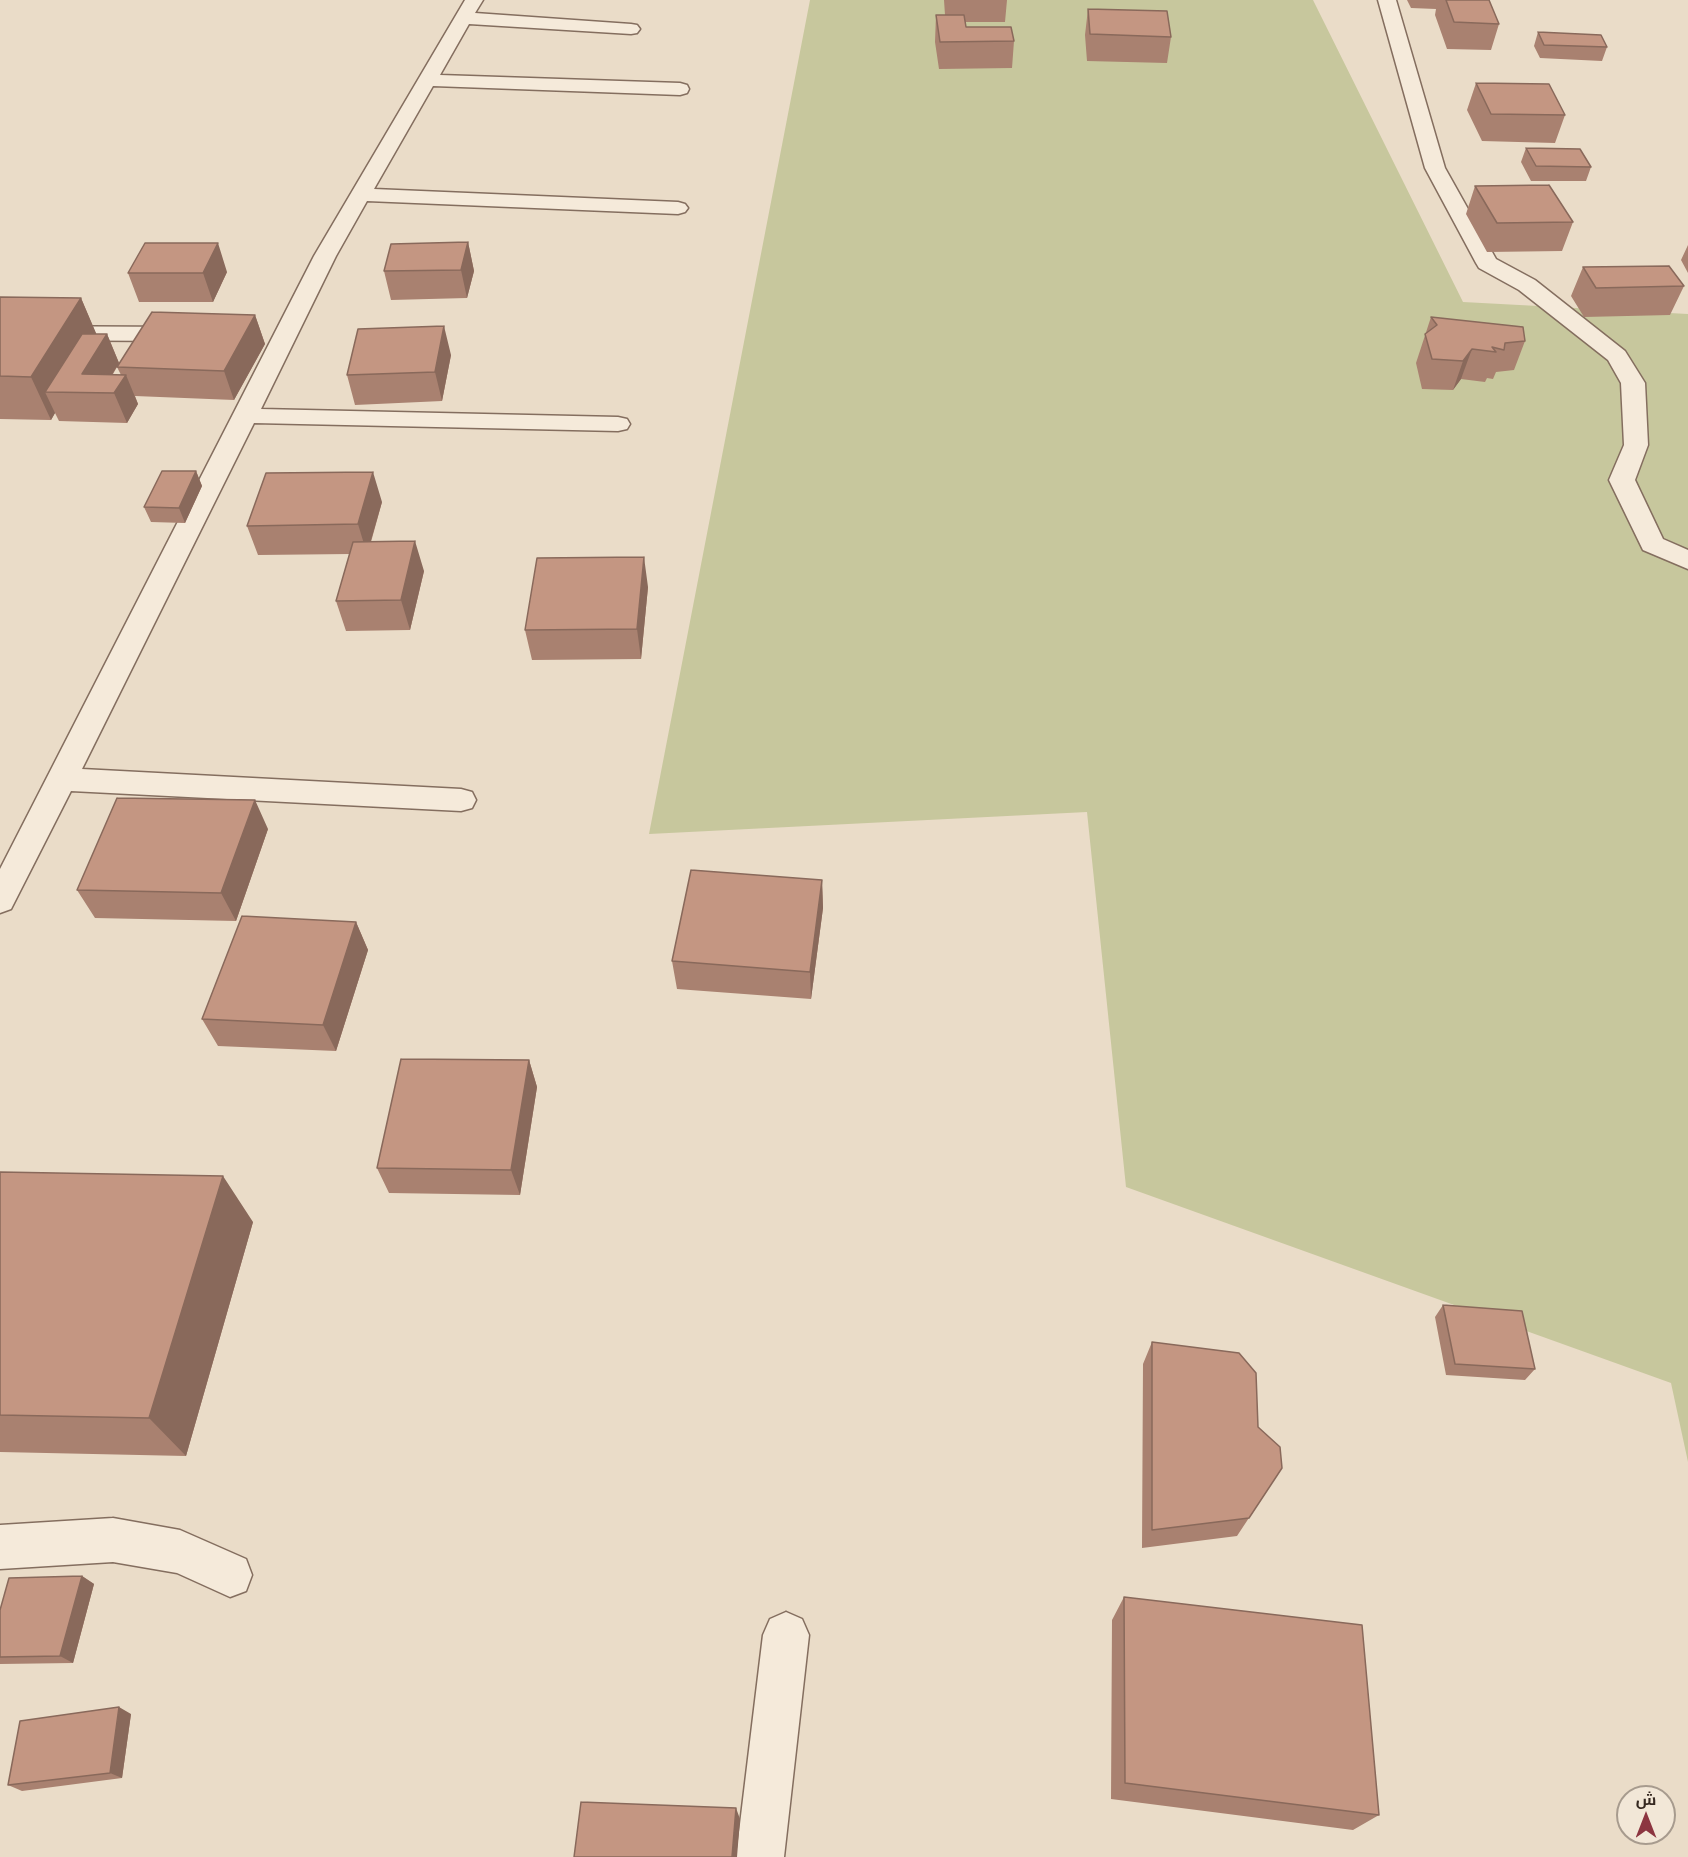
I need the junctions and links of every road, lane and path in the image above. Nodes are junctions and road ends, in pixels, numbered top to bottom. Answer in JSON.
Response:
{"nodes":[{"id":1,"x":1387,"y":0,"type":"edge"},
{"id":2,"x":469,"y":9,"type":"edge"},
{"id":3,"x":631,"y":29,"type":"dead end"},
{"id":4,"x":427,"y":80,"type":"junction"},
{"id":5,"x":680,"y":89,"type":"dead end"},
{"id":6,"x":361,"y":195,"type":"junction"},
{"id":7,"x":678,"y":208,"type":"dead end"},
{"id":8,"x":0,"y":333,"type":"edge"},
{"id":9,"x":204,"y":334,"type":"edge"},
{"id":10,"x":246,"y":416,"type":"junction"},
{"id":11,"x":618,"y":424,"type":"dead end"},
{"id":12,"x":1688,"y":560,"type":"edge"},
{"id":13,"x":61,"y":779,"type":"junction"},
{"id":14,"x":461,"y":800,"type":"dead end"},
{"id":15,"x":0,"y":900,"type":"edge"},
{"id":16,"x":0,"y":1547,"type":"edge"},
{"id":17,"x":230,"y":1575,"type":"dead end"},
{"id":18,"x":786,"y":1635,"type":"dead end"},
{"id":19,"x":760,"y":1857,"type":"edge"}],
"edges":[{"from":1,"to":12,"type":"street"},
{"from":2,"to":3,"type":"street"},
{"from":2,"to":4,"type":"street"},
{"from":4,"to":5,"type":"street"},
{"from":4,"to":6,"type":"street"},
{"from":6,"to":7,"type":"street"},
{"from":6,"to":10,"type":"street"},
{"from":8,"to":9,"type":"street"},
{"from":10,"to":11,"type":"street"},
{"from":10,"to":13,"type":"street"},
{"from":13,"to":14,"type":"street"},
{"from":13,"to":15,"type":"street"},
{"from":16,"to":17,"type":"street"},
{"from":18,"to":19,"type":"street"}]}
